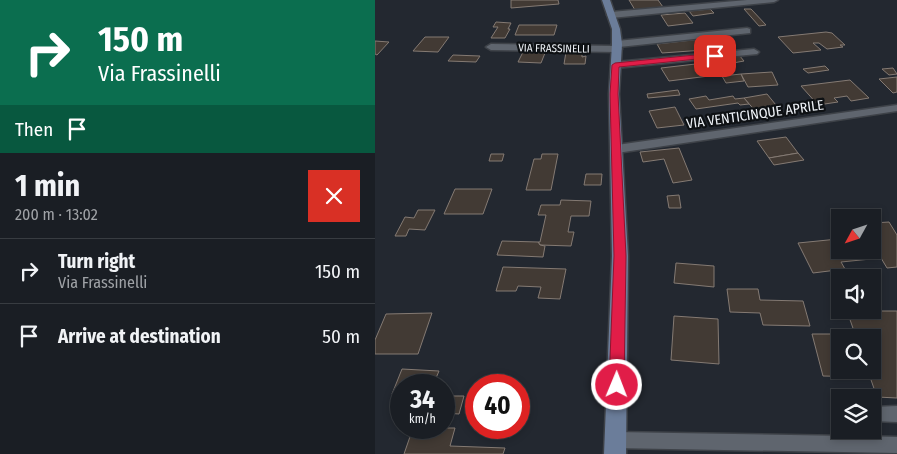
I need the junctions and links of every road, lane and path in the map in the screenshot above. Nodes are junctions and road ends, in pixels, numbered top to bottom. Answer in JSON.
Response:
{"nodes":[{"id":1,"x":606,"y":0,"type":"edge"},
{"id":2,"x":774,"y":0,"type":"edge"},
{"id":3,"x":611,"y":15,"type":"junction"},
{"id":4,"x":747,"y":30,"type":"dead end"},
{"id":5,"x":617,"y":46,"type":"junction"},
{"id":6,"x":491,"y":47,"type":"dead end"},
{"id":7,"x":754,"y":52,"type":"dead end"},
{"id":8,"x":615,"y":65,"type":"junction"},
{"id":9,"x":897,"y":108,"type":"edge"},
{"id":10,"x":617,"y":149,"type":"junction"},
{"id":11,"x":881,"y":414,"type":"edge"},
{"id":12,"x":897,"y":414,"type":"edge"},
{"id":13,"x":831,"y":438,"type":"edge"},
{"id":14,"x":866,"y":439,"type":"edge"},
{"id":15,"x":897,"y":445,"type":"edge"},
{"id":16,"x":615,"y":447,"type":"edge"}],
"edges":[{"from":1,"to":3,"type":"street"},
{"from":2,"to":3,"type":"street"},
{"from":3,"to":5,"type":"street"},
{"from":4,"to":5,"type":"street","name":"VIA FRASSINELLI"},
{"from":5,"to":6,"type":"street","name":"VIA FRASSINELLI"},
{"from":5,"to":8,"type":"street"},
{"from":7,"to":8,"type":"street"},
{"from":8,"to":10,"type":"street"},
{"from":9,"to":10,"type":"street","name":"VIA VENTICINQUE APRILE"},
{"from":10,"to":16,"type":"street"},
{"from":11,"to":12,"type":"lane"},
{"from":13,"to":16,"type":"lane"},
{"from":14,"to":15,"type":"lane"}]}
